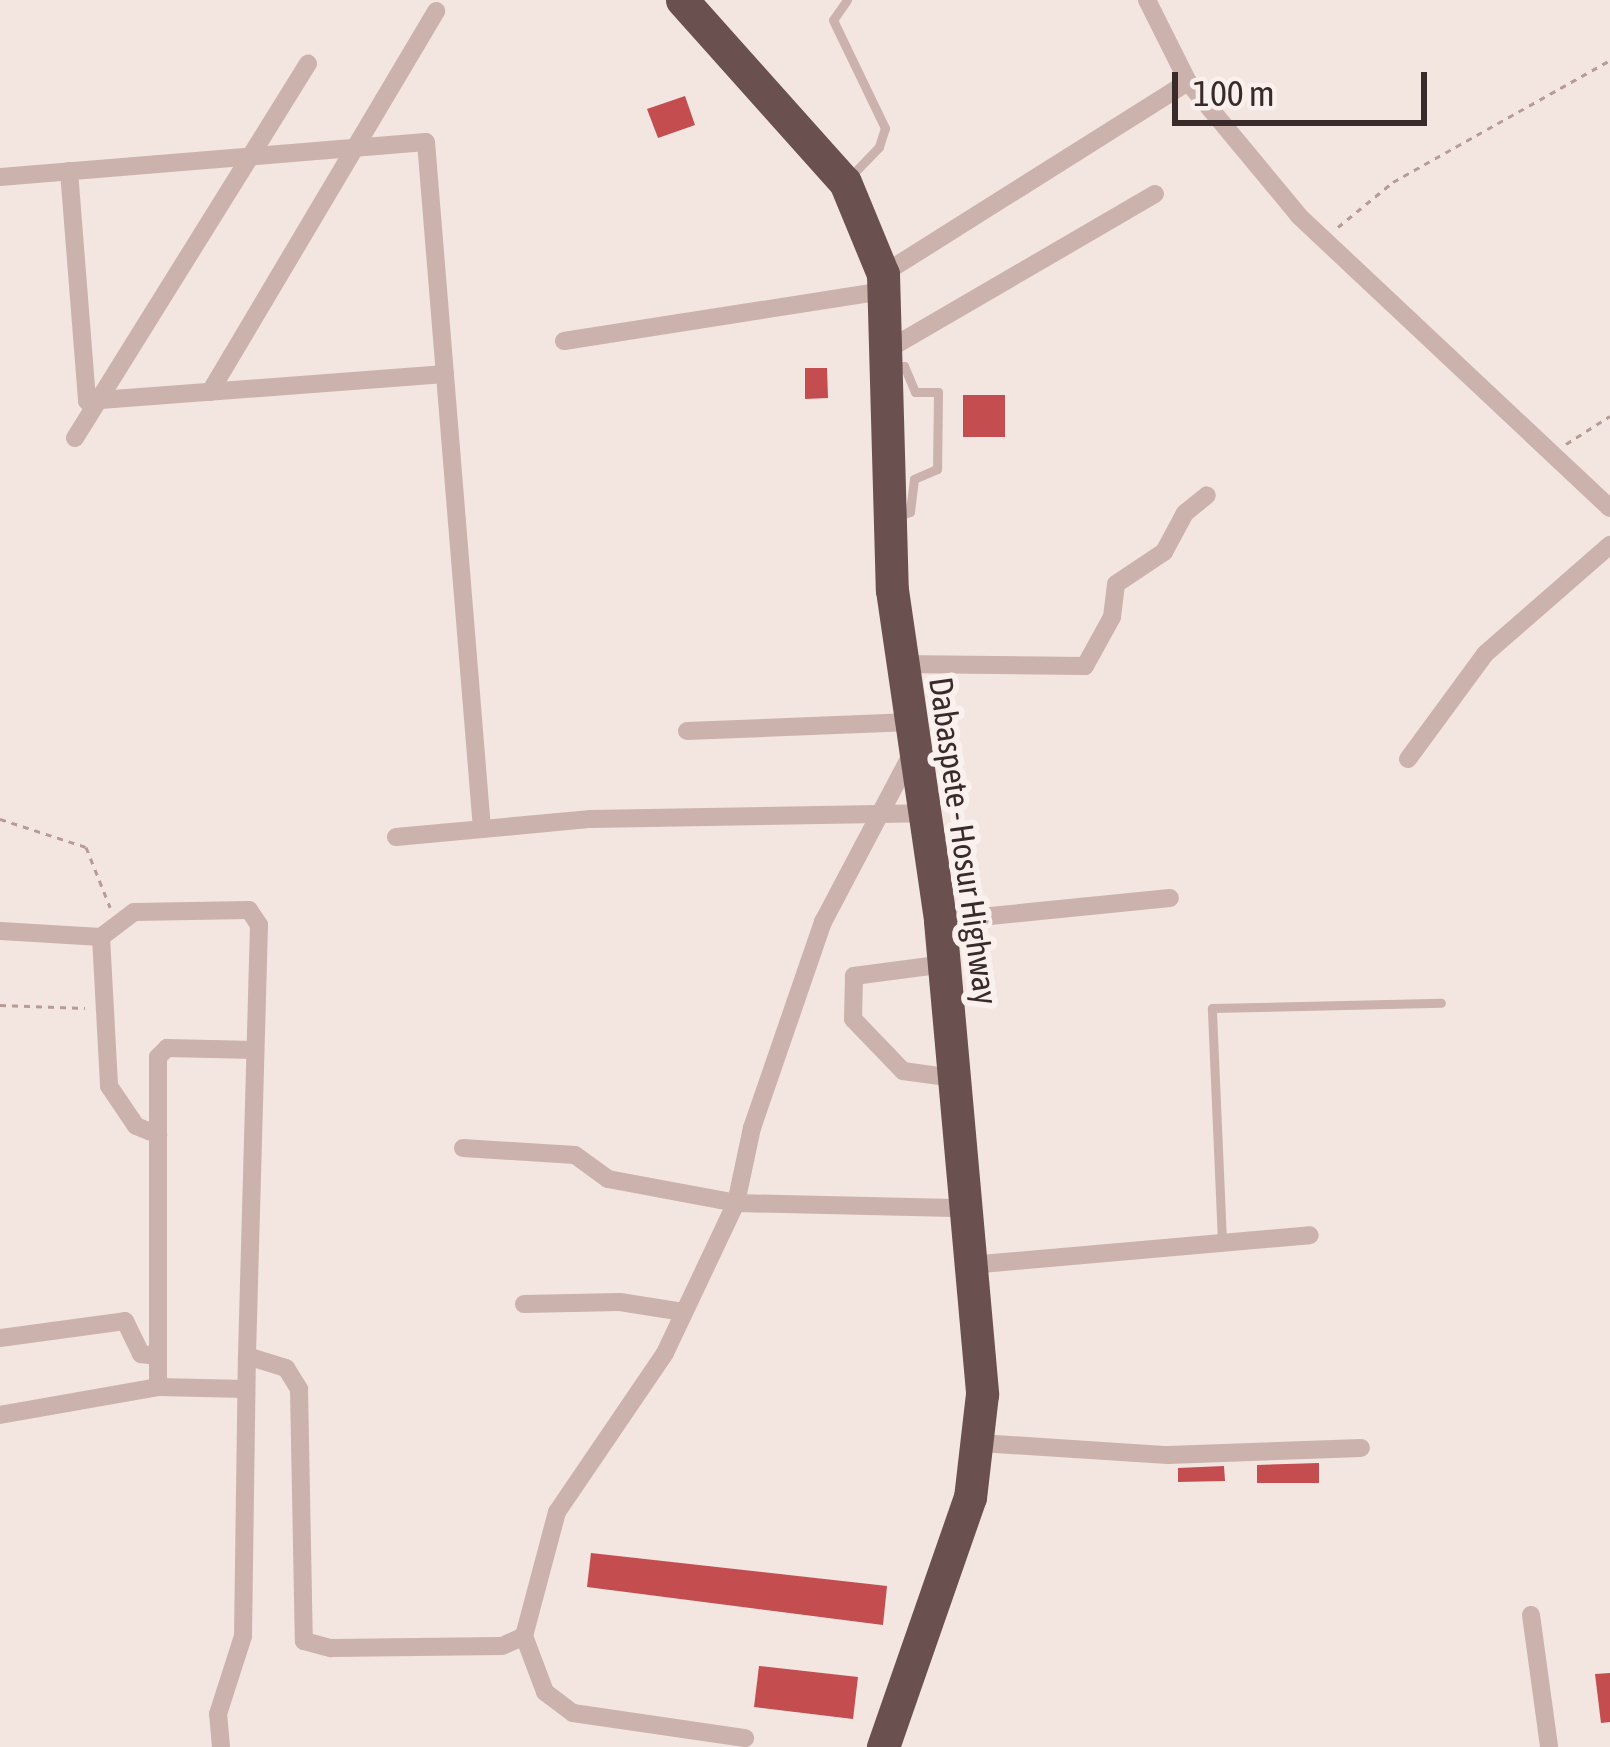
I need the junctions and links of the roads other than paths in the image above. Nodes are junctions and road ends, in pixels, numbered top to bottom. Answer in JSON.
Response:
{"nodes":[{"id":1,"x":682,"y":0,"type":"edge"},
{"id":2,"x":848,"y":0,"type":"edge"},
{"id":3,"x":1147,"y":0,"type":"edge"},
{"id":4,"x":436,"y":11,"type":"dead end"},
{"id":5,"x":308,"y":64,"type":"dead end"},
{"id":6,"x":1188,"y":82,"type":"junction"},
{"id":7,"x":355,"y":147,"type":"junction"},
{"id":8,"x":251,"y":156,"type":"junction"},
{"id":9,"x":70,"y":171,"type":"junction"},
{"id":10,"x":0,"y":177,"type":"edge"},
{"id":11,"x":845,"y":182,"type":"junction"},
{"id":12,"x":1155,"y":194,"type":"dead end"},
{"id":13,"x":884,"y":283,"type":"junction"},
{"id":14,"x":564,"y":341,"type":"dead end"},
{"id":15,"x":887,"y":358,"type":"junction"},
{"id":16,"x":445,"y":374,"type":"junction"},
{"id":17,"x":210,"y":392,"type":"junction"},
{"id":18,"x":99,"y":400,"type":"junction"},
{"id":19,"x":75,"y":438,"type":"dead end"},
{"id":20,"x":1207,"y":495,"type":"dead end"},
{"id":21,"x":1610,"y":508,"type":"edge"},
{"id":22,"x":886,"y":520,"type":"junction"},
{"id":23,"x":1610,"y":545,"type":"edge"},
{"id":24,"x":899,"y":664,"type":"junction"},
{"id":25,"x":687,"y":731,"type":"dead end"},
{"id":26,"x":912,"y":737,"type":"junction"},
{"id":27,"x":1408,"y":759,"type":"dead end"},
{"id":28,"x":923,"y":813,"type":"junction"},
{"id":29,"x":482,"y":829,"type":"junction"},
{"id":30,"x":396,"y":837,"type":"dead end"},
{"id":31,"x":1170,"y":898,"type":"dead end"},
{"id":32,"x":940,"y":921,"type":"junction"},
{"id":33,"x":0,"y":931,"type":"edge"},
{"id":34,"x":101,"y":937,"type":"junction"},
{"id":35,"x":944,"y":964,"type":"junction"},
{"id":36,"x":1441,"y":1003,"type":"dead end"},
{"id":37,"x":255,"y":1050,"type":"junction"},
{"id":38,"x":952,"y":1078,"type":"junction"},
{"id":39,"x":158,"y":1135,"type":"junction"},
{"id":40,"x":463,"y":1148,"type":"dead end"},
{"id":41,"x":736,"y":1203,"type":"junction"},
{"id":42,"x":964,"y":1208,"type":"junction"},
{"id":43,"x":1310,"y":1235,"type":"dead end"},
{"id":44,"x":1222,"y":1242,"type":"junction"},
{"id":45,"x":970,"y":1265,"type":"junction"},
{"id":46,"x":524,"y":1304,"type":"dead end"},
{"id":47,"x":683,"y":1312,"type":"junction"},
{"id":48,"x":0,"y":1338,"type":"edge"},
{"id":49,"x":247,"y":1355,"type":"junction"},
{"id":50,"x":158,"y":1356,"type":"junction"},
{"id":51,"x":158,"y":1387,"type":"junction"},
{"id":52,"x":246,"y":1389,"type":"junction"},
{"id":53,"x":0,"y":1415,"type":"edge"},
{"id":54,"x":980,"y":1443,"type":"junction"},
{"id":55,"x":1361,"y":1448,"type":"dead end"},
{"id":56,"x":1531,"y":1615,"type":"dead end"},
{"id":57,"x":524,"y":1636,"type":"junction"},
{"id":58,"x":745,"y":1738,"type":"dead end"},
{"id":59,"x":220,"y":1747,"type":"edge"},
{"id":60,"x":884,"y":1747,"type":"edge"},
{"id":61,"x":1549,"y":1747,"type":"edge"}],
"edges":[{"from":1,"to":11,"type":"highway","name":"Dabaspete - Hosur Highway"},
{"from":2,"to":11,"type":"lane"},
{"from":3,"to":6,"type":"street"},
{"from":4,"to":7,"type":"street"},
{"from":5,"to":8,"type":"street"},
{"from":6,"to":13,"type":"street"},
{"from":6,"to":21,"type":"street"},
{"from":7,"to":8,"type":"street"},
{"from":7,"to":16,"type":"street"},
{"from":7,"to":17,"type":"street"},
{"from":8,"to":9,"type":"street"},
{"from":8,"to":18,"type":"street"},
{"from":9,"to":10,"type":"street"},
{"from":9,"to":18,"type":"street"},
{"from":11,"to":13,"type":"highway","name":"Dabaspete - Hosur Highway"},
{"from":12,"to":15,"type":"street"},
{"from":13,"to":14,"type":"street"},
{"from":13,"to":15,"type":"highway","name":"Dabaspete - Hosur Highway"},
{"from":15,"to":22,"type":"highway","name":"Dabaspete - Hosur Highway"},
{"from":15,"to":22,"type":"lane"},
{"from":16,"to":17,"type":"street"},
{"from":16,"to":29,"type":"street"},
{"from":17,"to":18,"type":"street"},
{"from":18,"to":19,"type":"street"},
{"from":20,"to":24,"type":"street"},
{"from":22,"to":24,"type":"highway","name":"Dabaspete - Hosur Highway"},
{"from":23,"to":27,"type":"street"},
{"from":24,"to":26,"type":"highway","name":"Dabaspete - Hosur Highway"},
{"from":25,"to":26,"type":"street"},
{"from":26,"to":28,"type":"highway","name":"Dabaspete - Hosur Highway"},
{"from":26,"to":41,"type":"street"},
{"from":28,"to":29,"type":"street"},
{"from":28,"to":32,"type":"highway","name":"Dabaspete - Hosur Highway"},
{"from":29,"to":30,"type":"street"},
{"from":31,"to":32,"type":"street"},
{"from":32,"to":35,"type":"highway","name":"Dabaspete - Hosur Highway"},
{"from":33,"to":34,"type":"street"},
{"from":34,"to":37,"type":"street"},
{"from":34,"to":39,"type":"street"},
{"from":35,"to":38,"type":"highway","name":"Dabaspete - Hosur Highway"},
{"from":35,"to":38,"type":"street"},
{"from":36,"to":44,"type":"lane"},
{"from":37,"to":39,"type":"street"},
{"from":37,"to":49,"type":"street"},
{"from":38,"to":42,"type":"highway","name":"Dabaspete - Hosur Highway"},
{"from":39,"to":50,"type":"street"},
{"from":40,"to":41,"type":"street"},
{"from":41,"to":42,"type":"street"},
{"from":41,"to":47,"type":"street"},
{"from":42,"to":45,"type":"highway","name":"Dabaspete - Hosur Highway"},
{"from":43,"to":44,"type":"street"},
{"from":44,"to":45,"type":"street"},
{"from":45,"to":54,"type":"highway","name":"Dabaspete - Hosur Highway"},
{"from":46,"to":47,"type":"street"},
{"from":47,"to":57,"type":"street"},
{"from":48,"to":50,"type":"street"},
{"from":49,"to":52,"type":"street"},
{"from":49,"to":57,"type":"street"},
{"from":50,"to":51,"type":"street"},
{"from":51,"to":52,"type":"street"},
{"from":51,"to":53,"type":"street"},
{"from":52,"to":59,"type":"street"},
{"from":54,"to":55,"type":"street"},
{"from":54,"to":60,"type":"highway","name":"Dabaspete - Hosur Highway"},
{"from":56,"to":61,"type":"street"},
{"from":57,"to":58,"type":"street"}]}
